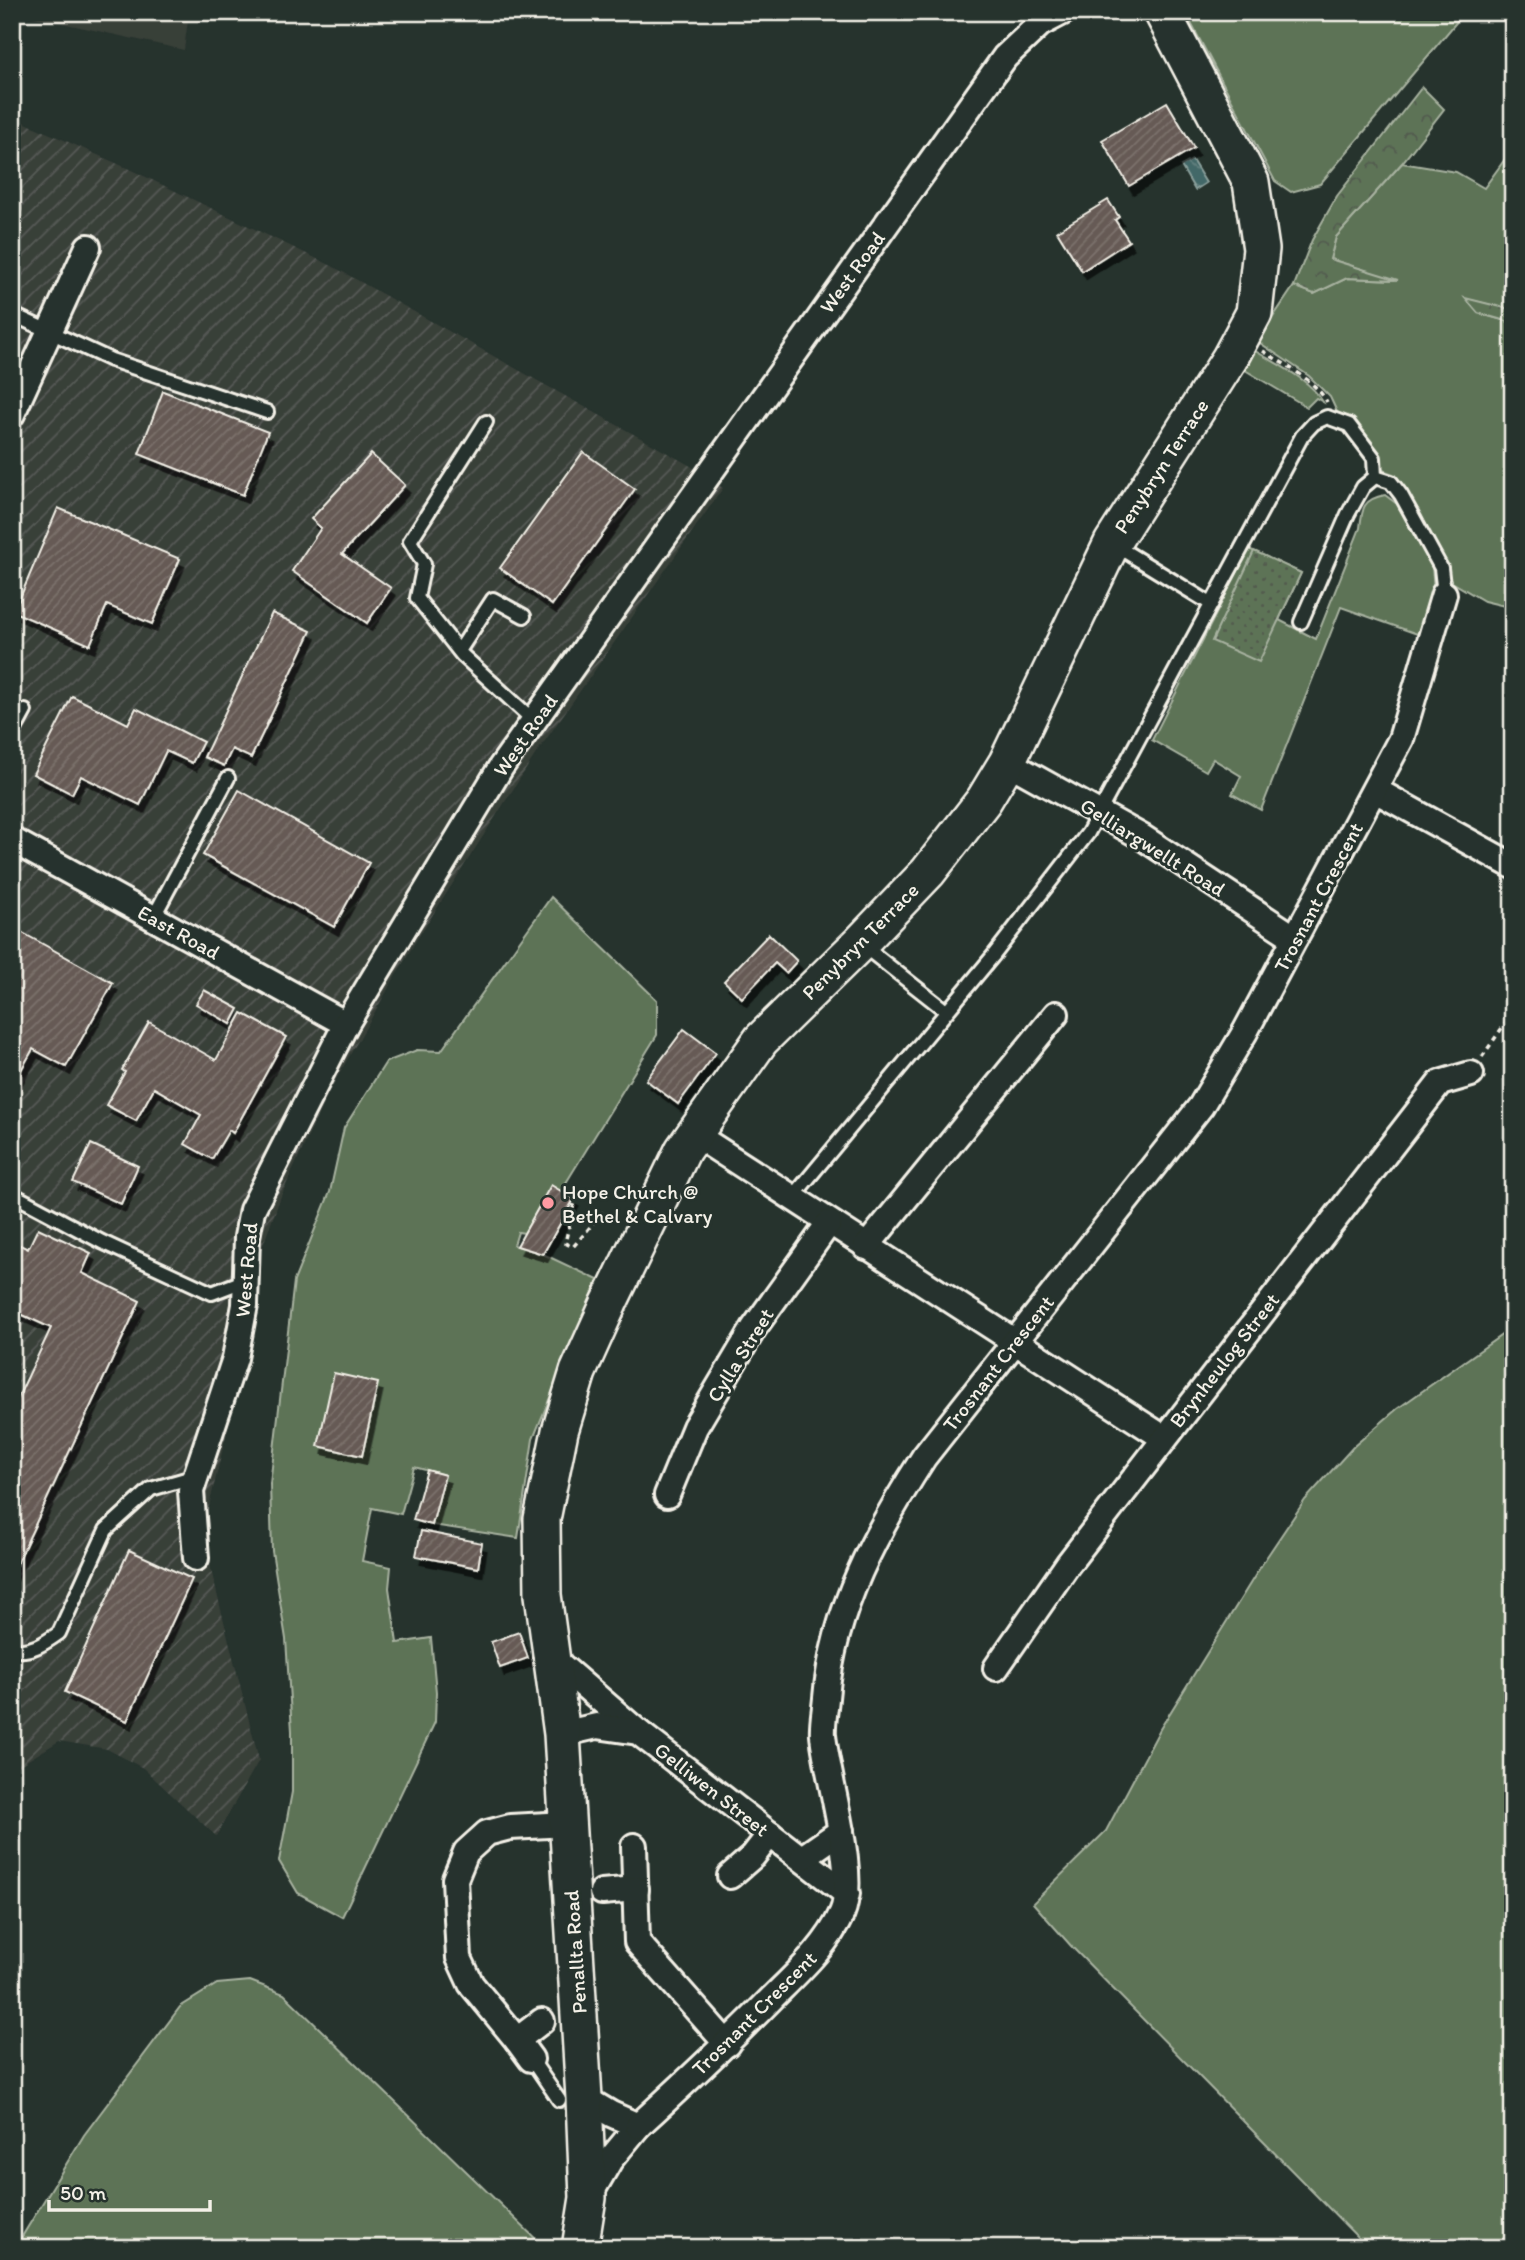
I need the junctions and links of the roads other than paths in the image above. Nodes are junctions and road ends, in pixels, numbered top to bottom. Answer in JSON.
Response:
{"nodes":[{"id":1,"x":1063,"y":12,"type":"edge"},
{"id":2,"x":1161,"y":12,"type":"edge"},
{"id":3,"x":88,"y":247,"type":"dead end"},
{"id":4,"x":12,"y":312,"type":"edge"},
{"id":5,"x":50,"y":331,"type":"junction"},
{"id":6,"x":267,"y":412,"type":"dead end"},
{"id":7,"x":12,"y":414,"type":"edge"},
{"id":8,"x":486,"y":422,"type":"dead end"},
{"id":9,"x":1375,"y":477,"type":"junction"},
{"id":10,"x":1112,"y":544,"type":"junction"},
{"id":11,"x":1444,"y":594,"type":"joint"},
{"id":12,"x":1211,"y":604,"type":"junction"},
{"id":13,"x":524,"y":616,"type":"dead end"},
{"id":14,"x":1301,"y":622,"type":"dead end"},
{"id":15,"x":458,"y":651,"type":"junction"},
{"id":16,"x":25,"y":711,"type":"dead end"},
{"id":17,"x":534,"y":722,"type":"junction"},
{"id":18,"x":12,"y":735,"type":"edge"},
{"id":19,"x":1007,"y":762,"type":"junction"},
{"id":20,"x":228,"y":778,"type":"dead end"},
{"id":21,"x":1375,"y":790,"type":"junction"},
{"id":22,"x":1100,"y":812,"type":"junction"},
{"id":23,"x":12,"y":840,"type":"edge"},
{"id":24,"x":1513,"y":866,"type":"edge"},
{"id":25,"x":153,"y":918,"type":"junction"},
{"id":26,"x":1295,"y":938,"type":"junction"},
{"id":27,"x":860,"y":943,"type":"junction"},
{"id":28,"x":946,"y":1011,"type":"junction"},
{"id":29,"x":1056,"y":1014,"type":"dead end"},
{"id":30,"x":346,"y":1024,"type":"junction"},
{"id":31,"x":1471,"y":1074,"type":"road end"},
{"id":32,"x":694,"y":1135,"type":"junction"},
{"id":33,"x":12,"y":1194,"type":"edge"},
{"id":34,"x":792,"y":1198,"type":"junction"},
{"id":35,"x":829,"y":1223,"type":"junction"},
{"id":36,"x":866,"y":1247,"type":"junction"},
{"id":37,"x":246,"y":1280,"type":"junction"},
{"id":38,"x":1015,"y":1342,"type":"junction"},
{"id":39,"x":1164,"y":1438,"type":"junction"},
{"id":40,"x":196,"y":1476,"type":"junction"},
{"id":41,"x":667,"y":1495,"type":"dead end"},
{"id":42,"x":196,"y":1558,"type":"dead end"},
{"id":43,"x":12,"y":1650,"type":"edge"},
{"id":44,"x":551,"y":1657,"type":"junction"},
{"id":45,"x":996,"y":1668,"type":"dead end"},
{"id":46,"x":638,"y":1732,"type":"junction"},
{"id":47,"x":562,"y":1734,"type":"junction"},
{"id":48,"x":567,"y":1824,"type":"junction"},
{"id":49,"x":841,"y":1830,"type":"junction"},
{"id":50,"x":770,"y":1834,"type":"junction"},
{"id":51,"x":634,"y":1846,"type":"dead end"},
{"id":52,"x":802,"y":1858,"type":"junction"},
{"id":53,"x":730,"y":1876,"type":"dead end"},
{"id":54,"x":636,"y":1889,"type":"junction"},
{"id":55,"x":602,"y":1892,"type":"dead end"},
{"id":56,"x":847,"y":1894,"type":"junction"},
{"id":57,"x":542,"y":2021,"type":"dead end"},
{"id":58,"x":727,"y":2044,"type":"junction"},
{"id":59,"x":524,"y":2050,"type":"junction"},
{"id":60,"x":571,"y":2099,"type":"junction"},
{"id":61,"x":638,"y":2126,"type":"junction"},
{"id":62,"x":588,"y":2198,"type":"junction"},
{"id":63,"x":580,"y":2248,"type":"edge"}],
"edges":[{"from":1,"to":17,"type":"street","name":"West Road"},
{"from":2,"to":10,"type":"street","name":"Penybryn Terrace"},
{"from":3,"to":5,"type":"street"},
{"from":4,"to":5,"type":"lane"},
{"from":5,"to":6,"type":"lane"},
{"from":5,"to":7,"type":"street"},
{"from":8,"to":15,"type":"lane"},
{"from":9,"to":11,"type":"lane"},
{"from":9,"to":12,"type":"lane"},
{"from":9,"to":14,"type":"lane"},
{"from":10,"to":12,"type":"lane"},
{"from":10,"to":19,"type":"street","name":"Penybryn Terrace"},
{"from":11,"to":21,"type":"street","name":"Trosnant Crescent"},
{"from":12,"to":22,"type":"lane"},
{"from":13,"to":15,"type":"lane"},
{"from":15,"to":17,"type":"lane"},
{"from":16,"to":18,"type":"lane"},
{"from":17,"to":30,"type":"street","name":"West Road"},
{"from":19,"to":22,"type":"street","name":"Gelliargwellt Road"},
{"from":19,"to":27,"type":"street","name":"Penybryn Terrace"},
{"from":20,"to":25,"type":"lane"},
{"from":21,"to":24,"type":"street"},
{"from":21,"to":26,"type":"street","name":"Trosnant Crescent"},
{"from":22,"to":26,"type":"street","name":"Gelliargwellt Road"},
{"from":22,"to":28,"type":"lane"},
{"from":23,"to":25,"type":"street","name":"East Road"},
{"from":25,"to":30,"type":"street","name":"East Road"},
{"from":26,"to":38,"type":"street","name":"Trosnant Crescent"},
{"from":27,"to":28,"type":"lane"},
{"from":27,"to":32,"type":"street","name":"Penybryn Terrace"},
{"from":28,"to":34,"type":"lane"},
{"from":29,"to":36,"type":"street"},
{"from":30,"to":37,"type":"street","name":"West Road"},
{"from":31,"to":39,"type":"street","name":"Brynheulog Street"},
{"from":32,"to":34,"type":"street"},
{"from":32,"to":44,"type":"street","name":"Penybryn Terrace"},
{"from":33,"to":37,"type":"lane"},
{"from":34,"to":35,"type":"street"},
{"from":35,"to":36,"type":"street"},
{"from":35,"to":41,"type":"street","name":"Cylla Street"},
{"from":36,"to":38,"type":"street"},
{"from":37,"to":40,"type":"street","name":"West Road"},
{"from":38,"to":39,"type":"street"},
{"from":38,"to":49,"type":"street","name":"Trosnant Crescent"},
{"from":39,"to":45,"type":"street","name":"Brynheulog Street"},
{"from":40,"to":42,"type":"street","name":"West Road"},
{"from":40,"to":43,"type":"lane"},
{"from":44,"to":46,"type":"street"},
{"from":44,"to":47,"type":"street","name":"Penallta Road"},
{"from":46,"to":47,"type":"street","name":"Gelliwen Street"},
{"from":46,"to":50,"type":"street","name":"Gelliwen Street"},
{"from":47,"to":48,"type":"street","name":"Penallta Road"},
{"from":48,"to":59,"type":"street"},
{"from":48,"to":60,"type":"street","name":"Penallta Road"},
{"from":49,"to":52,"type":"street"},
{"from":49,"to":56,"type":"street","name":"Trosnant Crescent"},
{"from":50,"to":52,"type":"street","name":"Gelliwen Street"},
{"from":50,"to":53,"type":"street"},
{"from":51,"to":54,"type":"street"},
{"from":52,"to":56,"type":"street","name":"Gelliwen Street"},
{"from":54,"to":55,"type":"street"},
{"from":54,"to":58,"type":"street"},
{"from":56,"to":58,"type":"street","name":"Trosnant Crescent"},
{"from":57,"to":59,"type":"street"},
{"from":58,"to":61,"type":"street","name":"Trosnant Crescent"},
{"from":59,"to":60,"type":"lane"},
{"from":60,"to":61,"type":"street"},
{"from":60,"to":62,"type":"street","name":"Penallta Road"},
{"from":61,"to":62,"type":"street","name":"Trosnant Crescent"},
{"from":62,"to":63,"type":"street","name":"Penallta Road"}]}
